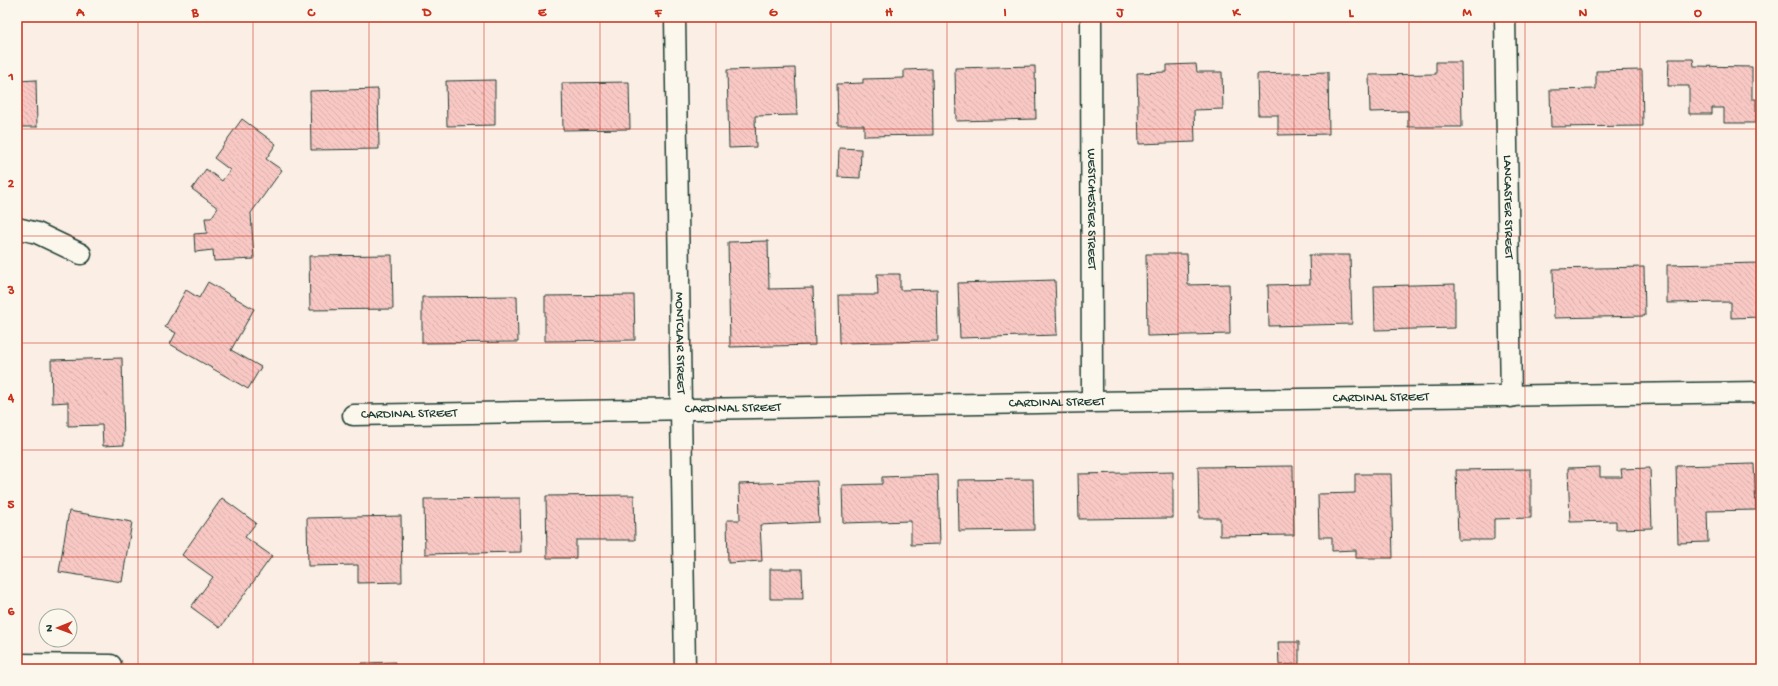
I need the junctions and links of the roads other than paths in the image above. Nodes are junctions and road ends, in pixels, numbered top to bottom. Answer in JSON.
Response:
{"nodes":[{"id":1,"x":675,"y":17,"type":"edge"},
{"id":2,"x":1091,"y":17,"type":"edge"},
{"id":3,"x":1505,"y":17,"type":"edge"},
{"id":4,"x":17,"y":228,"type":"edge"},
{"id":5,"x":81,"y":254,"type":"dead end"},
{"id":6,"x":1761,"y":392,"type":"edge"},
{"id":7,"x":1511,"y":397,"type":"junction"},
{"id":8,"x":1092,"y":402,"type":"junction"},
{"id":9,"x":682,"y":410,"type":"junction"},
{"id":10,"x":353,"y":415,"type":"dead end"},
{"id":11,"x":17,"y":664,"type":"edge"},
{"id":12,"x":111,"y":669,"type":"edge"},
{"id":13,"x":685,"y":669,"type":"edge"}],
"edges":[{"from":1,"to":9,"type":"street","name":"MONTCLAIR STREET"},
{"from":2,"to":8,"type":"street","name":"WESTCHESTER STREET"},
{"from":3,"to":7,"type":"street","name":"LANCASTER STREET"},
{"from":4,"to":5,"type":"street"},
{"from":6,"to":7,"type":"street","name":"CARDINAL STREET"},
{"from":7,"to":8,"type":"street","name":"CARDINAL STREET"},
{"from":8,"to":9,"type":"street","name":"CARDINAL STREET"},
{"from":9,"to":10,"type":"street","name":"CARDINAL STREET"},
{"from":9,"to":13,"type":"street","name":"MONTCLAIR STREET"},
{"from":11,"to":12,"type":"street"}]}
